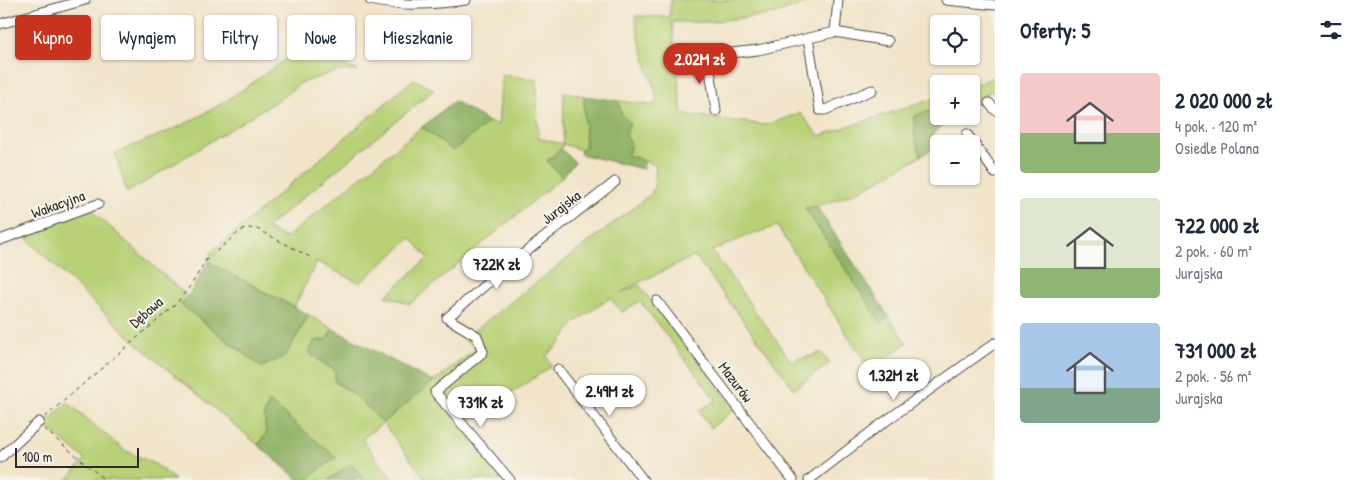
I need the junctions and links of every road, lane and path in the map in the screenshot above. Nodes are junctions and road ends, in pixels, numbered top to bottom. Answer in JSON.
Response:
{"nodes":[{"id":1,"x":370,"y":0,"type":"edge"},
{"id":2,"x":466,"y":0,"type":"edge"},
{"id":3,"x":838,"y":0,"type":"edge"},
{"id":4,"x":946,"y":0,"type":"edge"},
{"id":5,"x":82,"y":1,"type":"edge"},
{"id":6,"x":69,"y":2,"type":"edge"},
{"id":7,"x":995,"y":5,"type":"edge"},
{"id":8,"x":1,"y":23,"type":"edge"},
{"id":9,"x":834,"y":32,"type":"junction"},
{"id":10,"x":808,"y":38,"type":"junction"},
{"id":11,"x":888,"y":42,"type":"dead end"},
{"id":12,"x":708,"y":56,"type":"junction"},
{"id":13,"x":688,"y":58,"type":"dead end"},
{"id":14,"x":872,"y":90,"type":"dead end"},
{"id":15,"x":716,"y":112,"type":"dead end"},
{"id":16,"x":967,"y":134,"type":"dead end"},
{"id":17,"x":995,"y":173,"type":"edge"},
{"id":18,"x":615,"y":182,"type":"dead end"},
{"id":19,"x":98,"y":204,"type":"dead end"},
{"id":20,"x":0,"y":240,"type":"edge"},
{"id":21,"x":312,"y":258,"type":"dead end"},
{"id":22,"x":657,"y":301,"type":"dead end"},
{"id":23,"x":995,"y":343,"type":"edge"},
{"id":24,"x":558,"y":369,"type":"dead end"},
{"id":25,"x":38,"y":423,"type":"junction"},
{"id":26,"x":0,"y":458,"type":"edge"},
{"id":27,"x":105,"y":480,"type":"edge"},
{"id":28,"x":510,"y":480,"type":"edge"},
{"id":29,"x":643,"y":480,"type":"edge"},
{"id":30,"x":793,"y":480,"type":"edge"},
{"id":31,"x":809,"y":480,"type":"edge"}],
"edges":[{"from":1,"to":2,"type":"street"},
{"from":3,"to":9,"type":"street"},
{"from":4,"to":7,"type":"street"},
{"from":5,"to":6,"type":"street"},
{"from":6,"to":8,"type":"street"},
{"from":9,"to":10,"type":"street"},
{"from":9,"to":11,"type":"street"},
{"from":10,"to":12,"type":"street"},
{"from":10,"to":14,"type":"street"},
{"from":12,"to":13,"type":"street"},
{"from":12,"to":15,"type":"street"},
{"from":16,"to":17,"type":"street"},
{"from":18,"to":28,"type":"street","name":"Jurajska"},
{"from":19,"to":20,"type":"street","name":"Wakacyjna"},
{"from":21,"to":25,"type":"path","name":"Dębowa"},
{"from":22,"to":30,"type":"street","name":"Mazurów"},
{"from":23,"to":31,"type":"street"},
{"from":24,"to":29,"type":"street"},
{"from":25,"to":26,"type":"street"},
{"from":25,"to":27,"type":"path"}]}
